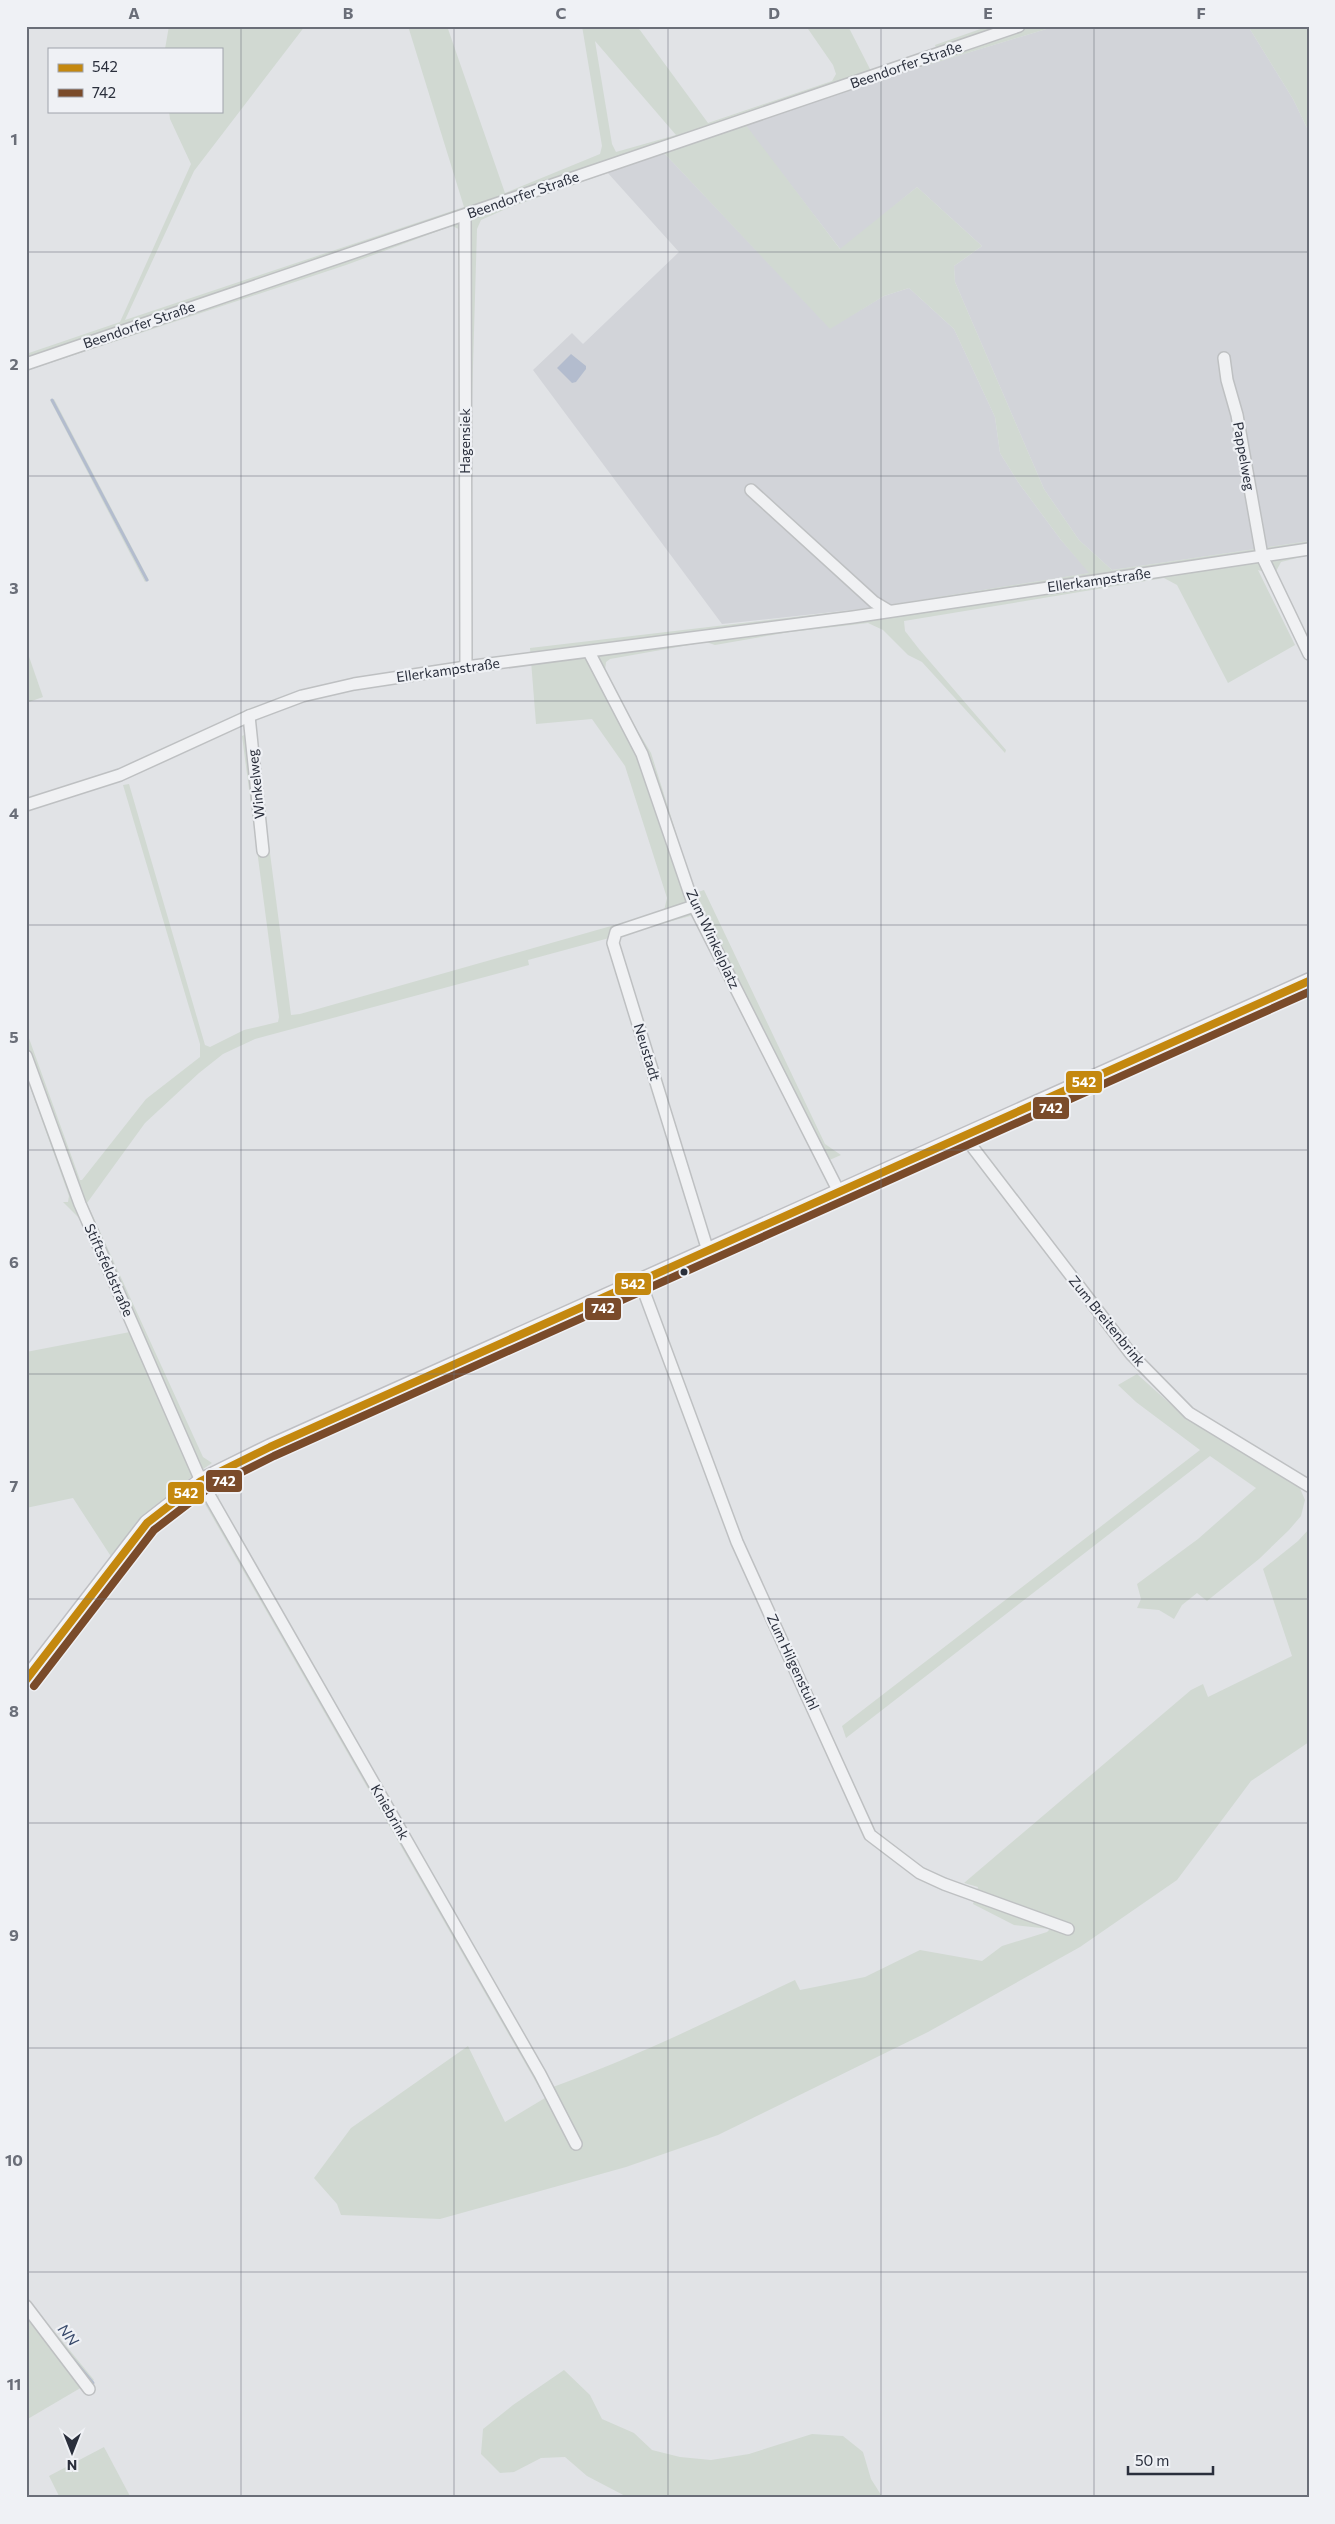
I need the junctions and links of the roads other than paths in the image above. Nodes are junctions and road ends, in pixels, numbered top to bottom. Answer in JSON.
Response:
{"nodes":[{"id":1,"x":1019,"y":26,"type":"edge"},
{"id":2,"x":465,"y":215,"type":"junction"},
{"id":3,"x":1224,"y":358,"type":"dead end"},
{"id":4,"x":26,"y":364,"type":"edge"},
{"id":5,"x":751,"y":490,"type":"dead end"},
{"id":6,"x":1309,"y":548,"type":"edge"},
{"id":7,"x":1262,"y":556,"type":"junction"},
{"id":8,"x":889,"y":611,"type":"junction"},
{"id":9,"x":1309,"y":628,"type":"edge"},
{"id":10,"x":1296,"y":630,"type":"junction"},
{"id":11,"x":589,"y":652,"type":"junction"},
{"id":12,"x":1309,"y":654,"type":"edge"},
{"id":13,"x":466,"y":667,"type":"junction"},
{"id":14,"x":249,"y":716,"type":"junction"},
{"id":15,"x":26,"y":805,"type":"edge"},
{"id":16,"x":263,"y":851,"type":"dead end"},
{"id":17,"x":694,"y":906,"type":"junction"},
{"id":18,"x":1309,"y":981,"type":"edge"},
{"id":19,"x":26,"y":1056,"type":"edge"},
{"id":20,"x":964,"y":1136,"type":"junction"},
{"id":21,"x":839,"y":1192,"type":"junction"},
{"id":22,"x":708,"y":1251,"type":"junction"},
{"id":23,"x":640,"y":1282,"type":"junction"},
{"id":24,"x":201,"y":1481,"type":"junction"},
{"id":25,"x":1309,"y":1486,"type":"edge"},
{"id":26,"x":26,"y":1680,"type":"edge"},
{"id":27,"x":1068,"y":1928,"type":"dead end"},
{"id":28,"x":576,"y":2144,"type":"dead end"},
{"id":29,"x":26,"y":2306,"type":"edge"},
{"id":30,"x":89,"y":2388,"type":"dead end"}],
"edges":[{"from":1,"to":2,"type":"street","name":"Beendorfer Straße"},
{"from":2,"to":4,"type":"street","name":"Beendorfer Straße"},
{"from":2,"to":13,"type":"street","name":"Hagensiek"},
{"from":3,"to":7,"type":"street","name":"Pappelweg"},
{"from":5,"to":8,"type":"street"},
{"from":6,"to":7,"type":"street","name":"Ellerkampstraße"},
{"from":7,"to":8,"type":"street","name":"Ellerkampstraße"},
{"from":7,"to":10,"type":"street","name":"Pappelweg"},
{"from":8,"to":11,"type":"street","name":"Ellerkampstraße"},
{"from":9,"to":10,"type":"street"},
{"from":10,"to":12,"type":"street","name":"Pappelweg"},
{"from":11,"to":13,"type":"street","name":"Ellerkampstraße"},
{"from":11,"to":17,"type":"street","name":"Zum Winkelplatz"},
{"from":13,"to":14,"type":"street","name":"Ellerkampstraße"},
{"from":14,"to":15,"type":"street","name":"Ellerkampstraße"},
{"from":14,"to":16,"type":"street","name":"Winkelweg"},
{"from":17,"to":21,"type":"street","name":"Zum Winkelplatz"},
{"from":17,"to":22,"type":"street","name":"Neustadt"},
{"from":18,"to":20,"type":"main road"},
{"from":19,"to":24,"type":"street","name":"Stiftsfeldstraße"},
{"from":20,"to":21,"type":"main road"},
{"from":20,"to":25,"type":"street","name":"Zum Breitenbrink"},
{"from":21,"to":22,"type":"main road"},
{"from":22,"to":23,"type":"main road"},
{"from":23,"to":24,"type":"main road"},
{"from":23,"to":27,"type":"street","name":"Zum Hilgenstuhl"},
{"from":24,"to":26,"type":"main road"},
{"from":24,"to":28,"type":"street","name":"Kniebrink"},
{"from":29,"to":30,"type":"street"}]}
